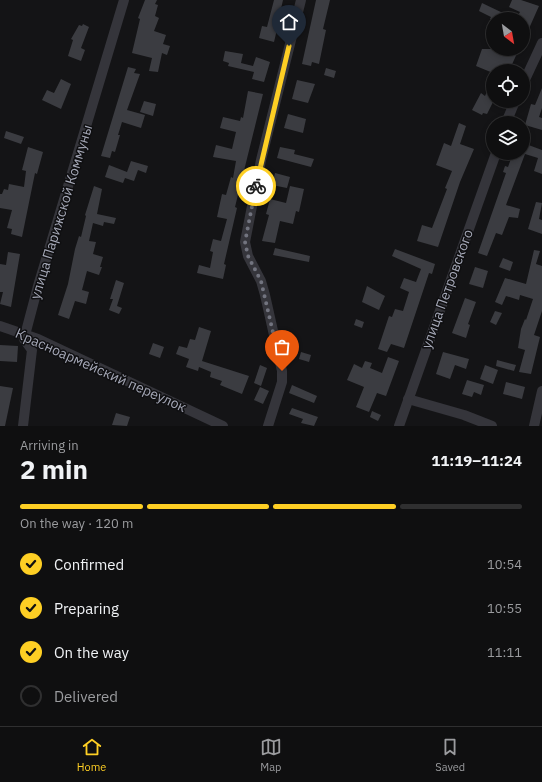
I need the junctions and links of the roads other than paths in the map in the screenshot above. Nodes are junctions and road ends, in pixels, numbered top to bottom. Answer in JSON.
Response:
{"nodes":[{"id":1,"x":124,"y":0,"type":"edge"},
{"id":2,"x":301,"y":0,"type":"edge"},
{"id":3,"x":542,"y":43,"type":"edge"},
{"id":4,"x":530,"y":69,"type":"edge"},
{"id":5,"x":493,"y":160,"type":"edge"},
{"id":6,"x":0,"y":326,"type":"edge"},
{"id":7,"x":26,"y":334,"type":"junction"},
{"id":8,"x":542,"y":391,"type":"edge"},
{"id":9,"x":408,"y":399,"type":"junction"},
{"id":10,"x":23,"y":426,"type":"edge"},
{"id":11,"x":223,"y":426,"type":"edge"},
{"id":12,"x":268,"y":426,"type":"edge"},
{"id":13,"x":399,"y":426,"type":"edge"},
{"id":14,"x":492,"y":426,"type":"edge"},
{"id":15,"x":534,"y":426,"type":"edge"}],
"edges":[{"from":1,"to":7,"type":"street","name":"улица Парижской Коммуны"},
{"from":2,"to":12,"type":"street"},
{"from":3,"to":4,"type":"street"},
{"from":5,"to":9,"type":"street","name":"улица Петровского"},
{"from":6,"to":7,"type":"street","name":"Красноармейский переулок"},
{"from":7,"to":10,"type":"street"},
{"from":7,"to":11,"type":"street","name":"Красноармейский переулок"},
{"from":8,"to":15,"type":"street"},
{"from":9,"to":13,"type":"street","name":"улица Петровского"},
{"from":9,"to":14,"type":"street"}]}
